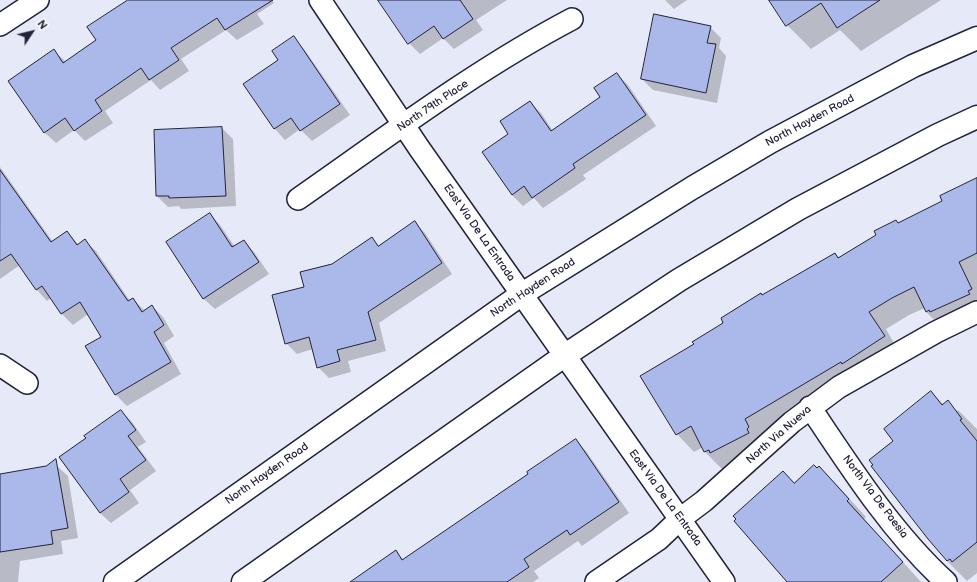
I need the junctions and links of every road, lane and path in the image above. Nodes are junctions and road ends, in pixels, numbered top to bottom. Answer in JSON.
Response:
{"nodes":[{"id":1,"x":38,"y":0,"type":"edge"},
{"id":2,"x":320,"y":0,"type":"edge"},
{"id":3,"x":572,"y":19,"type":"dead end"},
{"id":4,"x":0,"y":25,"type":"edge"},
{"id":5,"x":977,"y":38,"type":"edge"},
{"id":6,"x":977,"y":118,"type":"edge"},
{"id":7,"x":404,"y":125,"type":"junction"},
{"id":8,"x":298,"y":199,"type":"dead end"},
{"id":9,"x":522,"y":294,"type":"junction"},
{"id":10,"x":977,"y":312,"type":"edge"},
{"id":11,"x":564,"y":356,"type":"junction"},
{"id":12,"x":0,"y":365,"type":"edge"},
{"id":13,"x":27,"y":383,"type":"dead end"},
{"id":14,"x":810,"y":408,"type":"junction"},
{"id":15,"x":680,"y":519,"type":"junction"},
{"id":16,"x":115,"y":582,"type":"edge"},
{"id":17,"x":243,"y":582,"type":"edge"},
{"id":18,"x":596,"y":582,"type":"edge"},
{"id":19,"x":724,"y":582,"type":"edge"},
{"id":20,"x":946,"y":582,"type":"edge"}],
"edges":[{"from":1,"to":4,"type":"street"},
{"from":2,"to":7,"type":"street","name":"East Via De La Entrada"},
{"from":3,"to":7,"type":"street","name":"North 79th Place"},
{"from":5,"to":9,"type":"main road","name":"North Hayden Road"},
{"from":6,"to":11,"type":"main road"},
{"from":7,"to":8,"type":"street","name":"North 79th Place"},
{"from":7,"to":9,"type":"street","name":"East Via De La Entrada"},
{"from":9,"to":11,"type":"street","name":"East Via De La Entrada"},
{"from":9,"to":16,"type":"main road","name":"North Hayden Road"},
{"from":10,"to":14,"type":"street","name":"North Via Nueva"},
{"from":11,"to":15,"type":"street","name":"East Via De La Entrada"},
{"from":11,"to":17,"type":"main road"},
{"from":12,"to":13,"type":"street"},
{"from":14,"to":15,"type":"street","name":"North Via Nueva"},
{"from":14,"to":20,"type":"street","name":"North Via De Paesia"},
{"from":15,"to":18,"type":"street","name":"North Via Nueva"},
{"from":15,"to":19,"type":"street","name":"East Via De La Entrada"}]}
